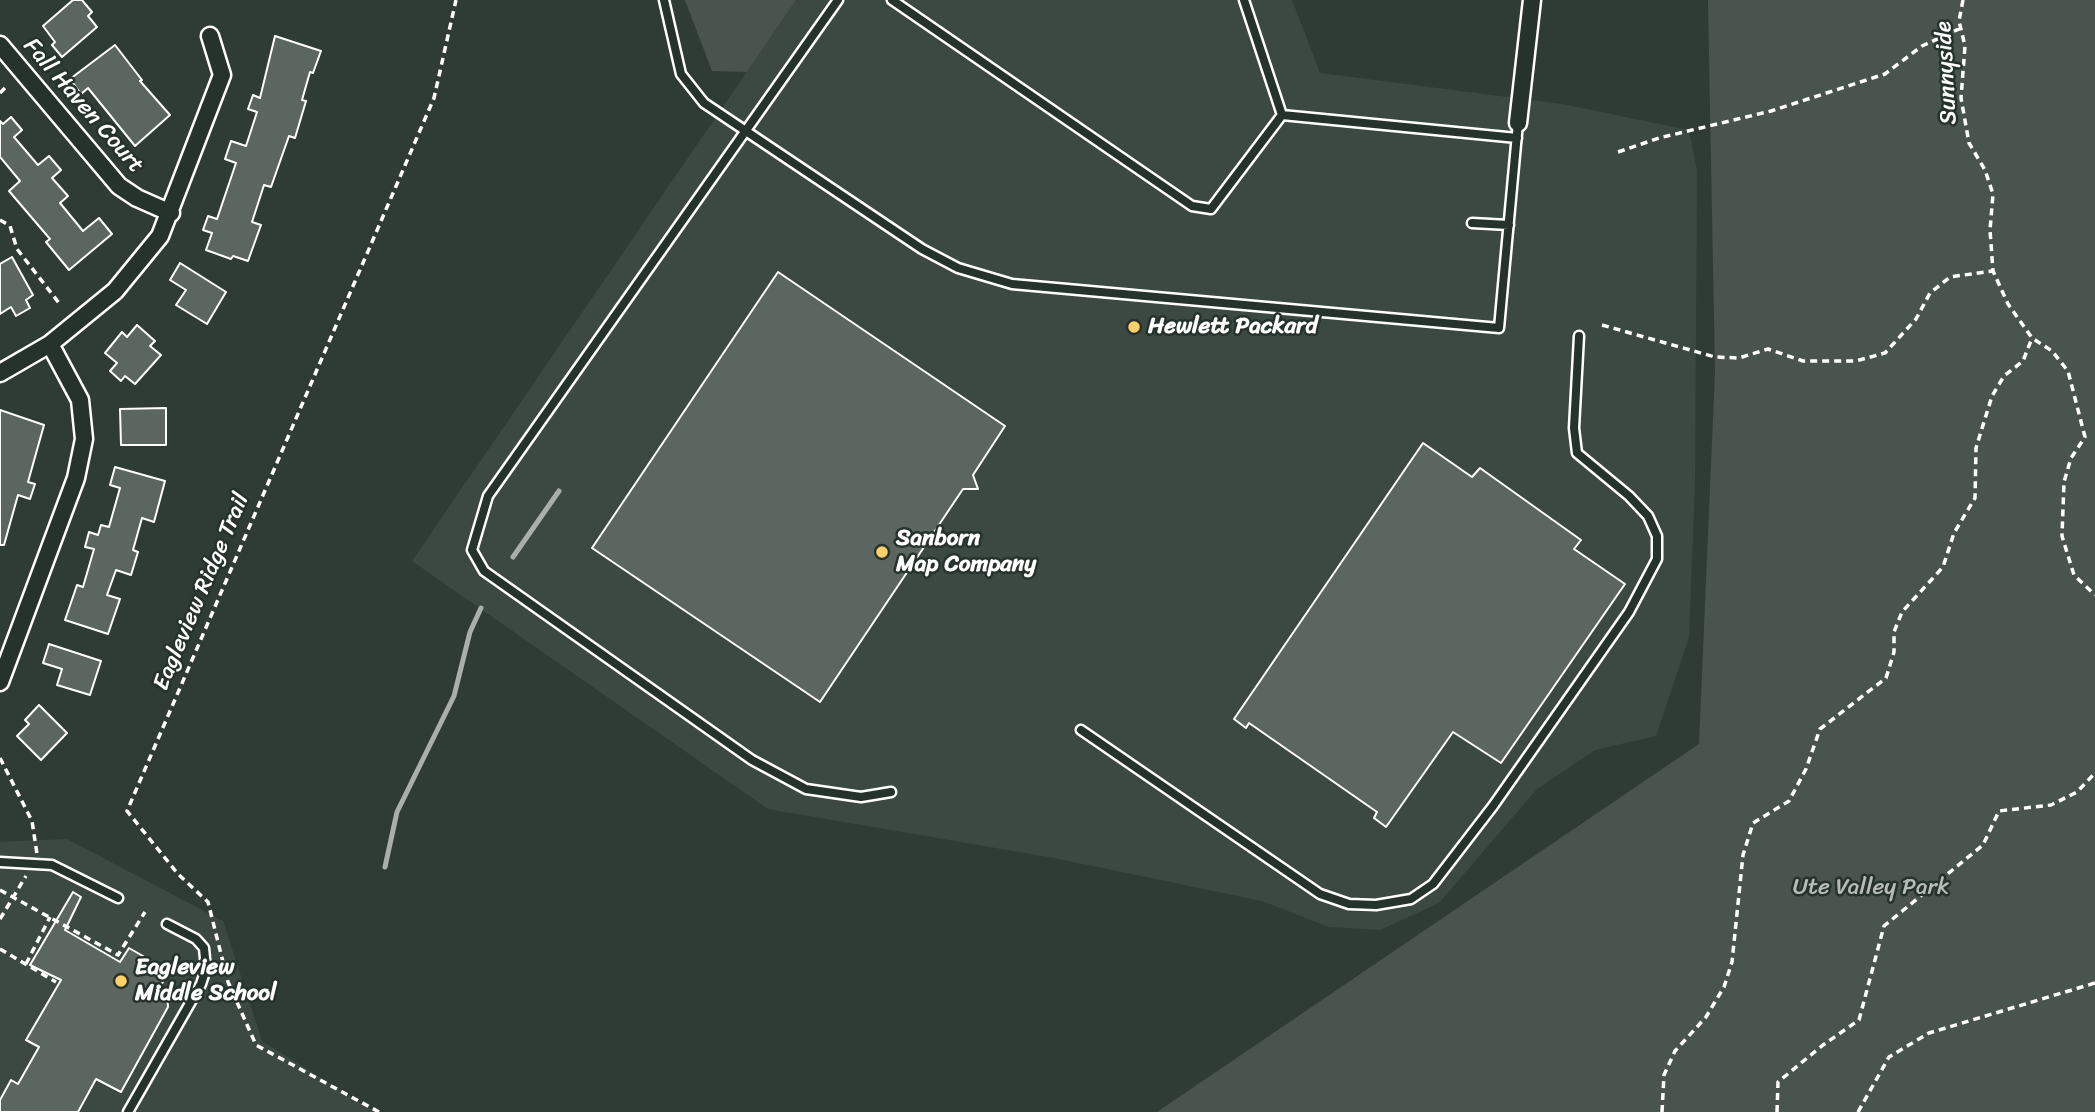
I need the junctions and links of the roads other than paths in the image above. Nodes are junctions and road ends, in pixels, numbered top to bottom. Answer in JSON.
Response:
{"nodes":[{"id":1,"x":664,"y":0,"type":"edge"},
{"id":2,"x":838,"y":0,"type":"edge"},
{"id":3,"x":892,"y":0,"type":"edge"},
{"id":4,"x":1244,"y":0,"type":"edge"},
{"id":5,"x":1532,"y":0,"type":"edge"},
{"id":6,"x":210,"y":36,"type":"dead end"},
{"id":7,"x":0,"y":45,"type":"edge"},
{"id":8,"x":1282,"y":115,"type":"junction"},
{"id":9,"x":1517,"y":131,"type":"junction"},
{"id":10,"x":746,"y":133,"type":"junction"},
{"id":11,"x":171,"y":213,"type":"junction"},
{"id":12,"x":1472,"y":223,"type":"dead end"},
{"id":13,"x":1509,"y":225,"type":"junction"},
{"id":14,"x":1578,"y":336,"type":"dead end"},
{"id":15,"x":50,"y":344,"type":"junction"},
{"id":16,"x":0,"y":373,"type":"edge"},
{"id":17,"x":0,"y":682,"type":"edge"},
{"id":18,"x":1081,"y":730,"type":"dead end"},
{"id":19,"x":891,"y":792,"type":"dead end"},
{"id":20,"x":0,"y":862,"type":"edge"},
{"id":21,"x":118,"y":898,"type":"dead end"},
{"id":22,"x":167,"y":924,"type":"dead end"},
{"id":23,"x":128,"y":1112,"type":"edge"}],
"edges":[{"from":1,"to":10,"type":"lane"},
{"from":2,"to":10,"type":"lane"},
{"from":3,"to":8,"type":"lane"},
{"from":4,"to":8,"type":"lane"},
{"from":5,"to":9,"type":"street"},
{"from":6,"to":11,"type":"street"},
{"from":7,"to":11,"type":"street","name":"Fall Haven Court"},
{"from":8,"to":9,"type":"lane"},
{"from":9,"to":13,"type":"lane"},
{"from":10,"to":13,"type":"lane"},
{"from":10,"to":19,"type":"lane"},
{"from":11,"to":15,"type":"street"},
{"from":12,"to":13,"type":"lane"},
{"from":14,"to":18,"type":"lane"},
{"from":15,"to":16,"type":"street"},
{"from":15,"to":17,"type":"street"},
{"from":20,"to":21,"type":"lane"},
{"from":22,"to":23,"type":"lane"}]}
